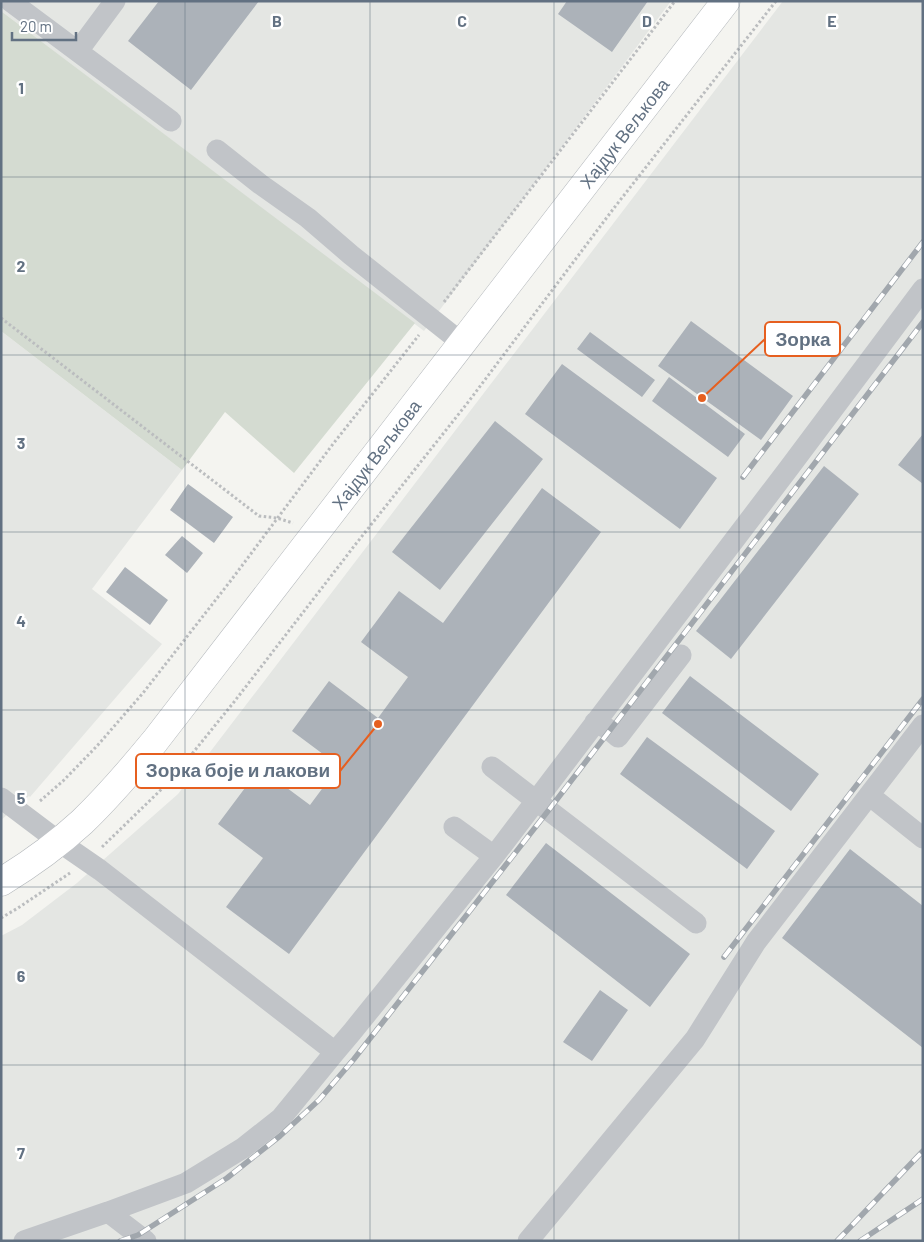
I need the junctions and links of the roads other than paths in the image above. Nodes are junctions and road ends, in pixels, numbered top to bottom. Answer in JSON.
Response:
{"nodes":[{"id":1,"x":10,"y":1,"type":"edge"},
{"id":2,"x":116,"y":1,"type":"edge"},
{"id":3,"x":726,"y":1,"type":"edge"},
{"id":4,"x":78,"y":51,"type":"junction"},
{"id":5,"x":171,"y":121,"type":"dead end"},
{"id":6,"x":217,"y":150,"type":"dead end"},
{"id":7,"x":923,"y":289,"type":"edge"},
{"id":8,"x":462,"y":343,"type":"junction"},
{"id":9,"x":681,"y":654,"type":"dead end"},
{"id":10,"x":595,"y":722,"type":"junction"},
{"id":11,"x":923,"y":725,"type":"edge"},
{"id":12,"x":492,"y":767,"type":"dead end"},
{"id":13,"x":869,"y":795,"type":"junction"},
{"id":14,"x":1,"y":798,"type":"edge"},
{"id":15,"x":536,"y":801,"type":"junction"},
{"id":16,"x":454,"y":826,"type":"dead end"},
{"id":17,"x":923,"y":838,"type":"edge"},
{"id":18,"x":58,"y":841,"type":"junction"},
{"id":19,"x":494,"y":856,"type":"junction"},
{"id":20,"x":1,"y":882,"type":"edge"},
{"id":21,"x":696,"y":923,"type":"dead end"},
{"id":22,"x":335,"y":1052,"type":"junction"},
{"id":23,"x":108,"y":1212,"type":"junction"},
{"id":24,"x":24,"y":1241,"type":"edge"},
{"id":25,"x":146,"y":1241,"type":"edge"},
{"id":26,"x":528,"y":1241,"type":"edge"}],
"edges":[{"from":1,"to":4,"type":"lane"},
{"from":2,"to":4,"type":"lane"},
{"from":3,"to":8,"type":"main road","name":"Хајдук Вељкова"},
{"from":4,"to":5,"type":"lane"},
{"from":6,"to":8,"type":"lane"},
{"from":7,"to":10,"type":"lane"},
{"from":8,"to":18,"type":"main road","name":"Хајдук Вељкова"},
{"from":9,"to":10,"type":"lane"},
{"from":10,"to":15,"type":"lane"},
{"from":11,"to":13,"type":"lane"},
{"from":12,"to":15,"type":"lane"},
{"from":13,"to":17,"type":"lane"},
{"from":13,"to":26,"type":"lane"},
{"from":14,"to":18,"type":"lane"},
{"from":15,"to":19,"type":"lane"},
{"from":15,"to":21,"type":"lane"},
{"from":16,"to":19,"type":"lane"},
{"from":18,"to":20,"type":"main road","name":"Хајдук Вељкова"},
{"from":18,"to":22,"type":"lane"},
{"from":19,"to":22,"type":"lane"},
{"from":22,"to":23,"type":"lane"},
{"from":23,"to":24,"type":"lane"},
{"from":23,"to":25,"type":"lane"}]}
